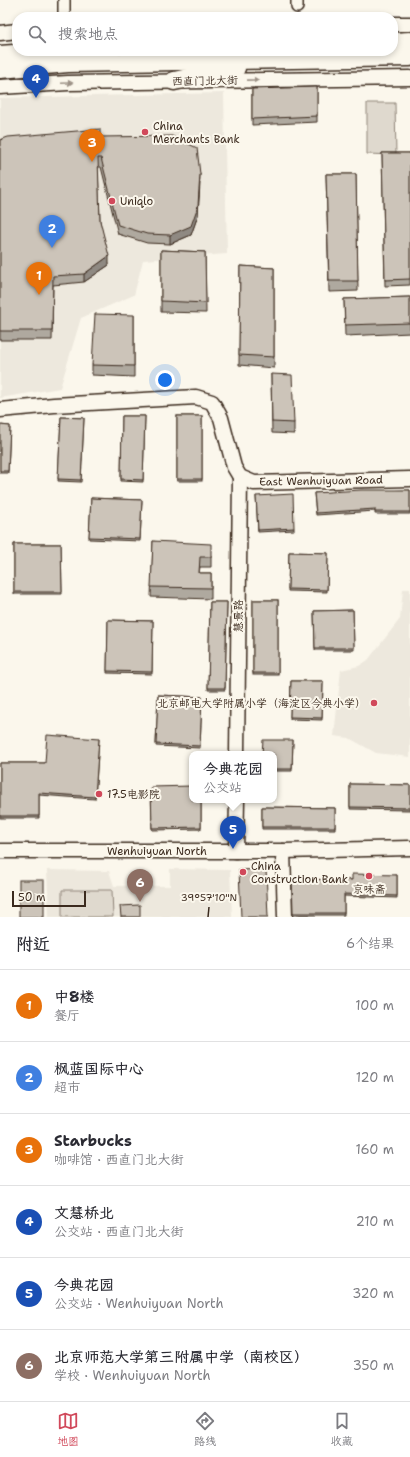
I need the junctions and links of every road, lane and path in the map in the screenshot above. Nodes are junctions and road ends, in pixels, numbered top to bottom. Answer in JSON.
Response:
{"nodes":[{"id":1,"x":64,"y":0,"type":"edge"},
{"id":2,"x":64,"y":12,"type":"edge"},
{"id":3,"x":398,"y":24,"type":"edge"},
{"id":4,"x":410,"y":24,"type":"edge"},
{"id":5,"x":12,"y":32,"type":"edge"},
{"id":6,"x":0,"y":33,"type":"edge"},
{"id":7,"x":410,"y":41,"type":"edge"},
{"id":8,"x":398,"y":42,"type":"edge"},
{"id":9,"x":12,"y":54,"type":"edge"},
{"id":10,"x":0,"y":55,"type":"edge"},
{"id":11,"x":410,"y":57,"type":"edge"},
{"id":12,"x":277,"y":59,"type":"junction"},
{"id":13,"x":0,"y":69,"type":"edge"},
{"id":14,"x":410,"y":78,"type":"edge"},
{"id":15,"x":174,"y":81,"type":"junction"},
{"id":16,"x":0,"y":87,"type":"edge"},
{"id":17,"x":0,"y":410,"type":"edge"},
{"id":18,"x":240,"y":477,"type":"junction"},
{"id":19,"x":410,"y":479,"type":"edge"},
{"id":20,"x":237,"y":751,"type":"edge"},
{"id":21,"x":237,"y":803,"type":"edge"},
{"id":22,"x":410,"y":848,"type":"edge"},
{"id":23,"x":0,"y":851,"type":"edge"},
{"id":24,"x":236,"y":851,"type":"junction"},
{"id":25,"x":283,"y":851,"type":"junction"},
{"id":26,"x":285,"y":917,"type":"edge"}],
"edges":[{"from":1,"to":2,"type":"street"},
{"from":3,"to":4,"type":"street"},
{"from":5,"to":6,"type":"street"},
{"from":7,"to":8,"type":"highway"},
{"from":9,"to":10,"type":"highway"},
{"from":11,"to":12,"type":"highway"},
{"from":12,"to":13,"type":"highway"},
{"from":12,"to":15,"type":"highway"},
{"from":15,"to":14,"type":"street","name":"西直门北大街","one_way":true},
{"from":16,"to":15,"type":"street","name":"西直门北大街","one_way":true},
{"from":17,"to":18,"type":"street"},
{"from":18,"to":19,"type":"street","name":"East Wenhuiyuan Road"},
{"from":18,"to":20,"type":"street","name":"慧景路"},
{"from":21,"to":24,"type":"street"},
{"from":22,"to":25,"type":"street","name":"Wenhuiyuan North"},
{"from":23,"to":24,"type":"street","name":"Wenhuiyuan North"},
{"from":24,"to":25,"type":"street","name":"Wenhuiyuan North"},
{"from":25,"to":26,"type":"street"}]}
